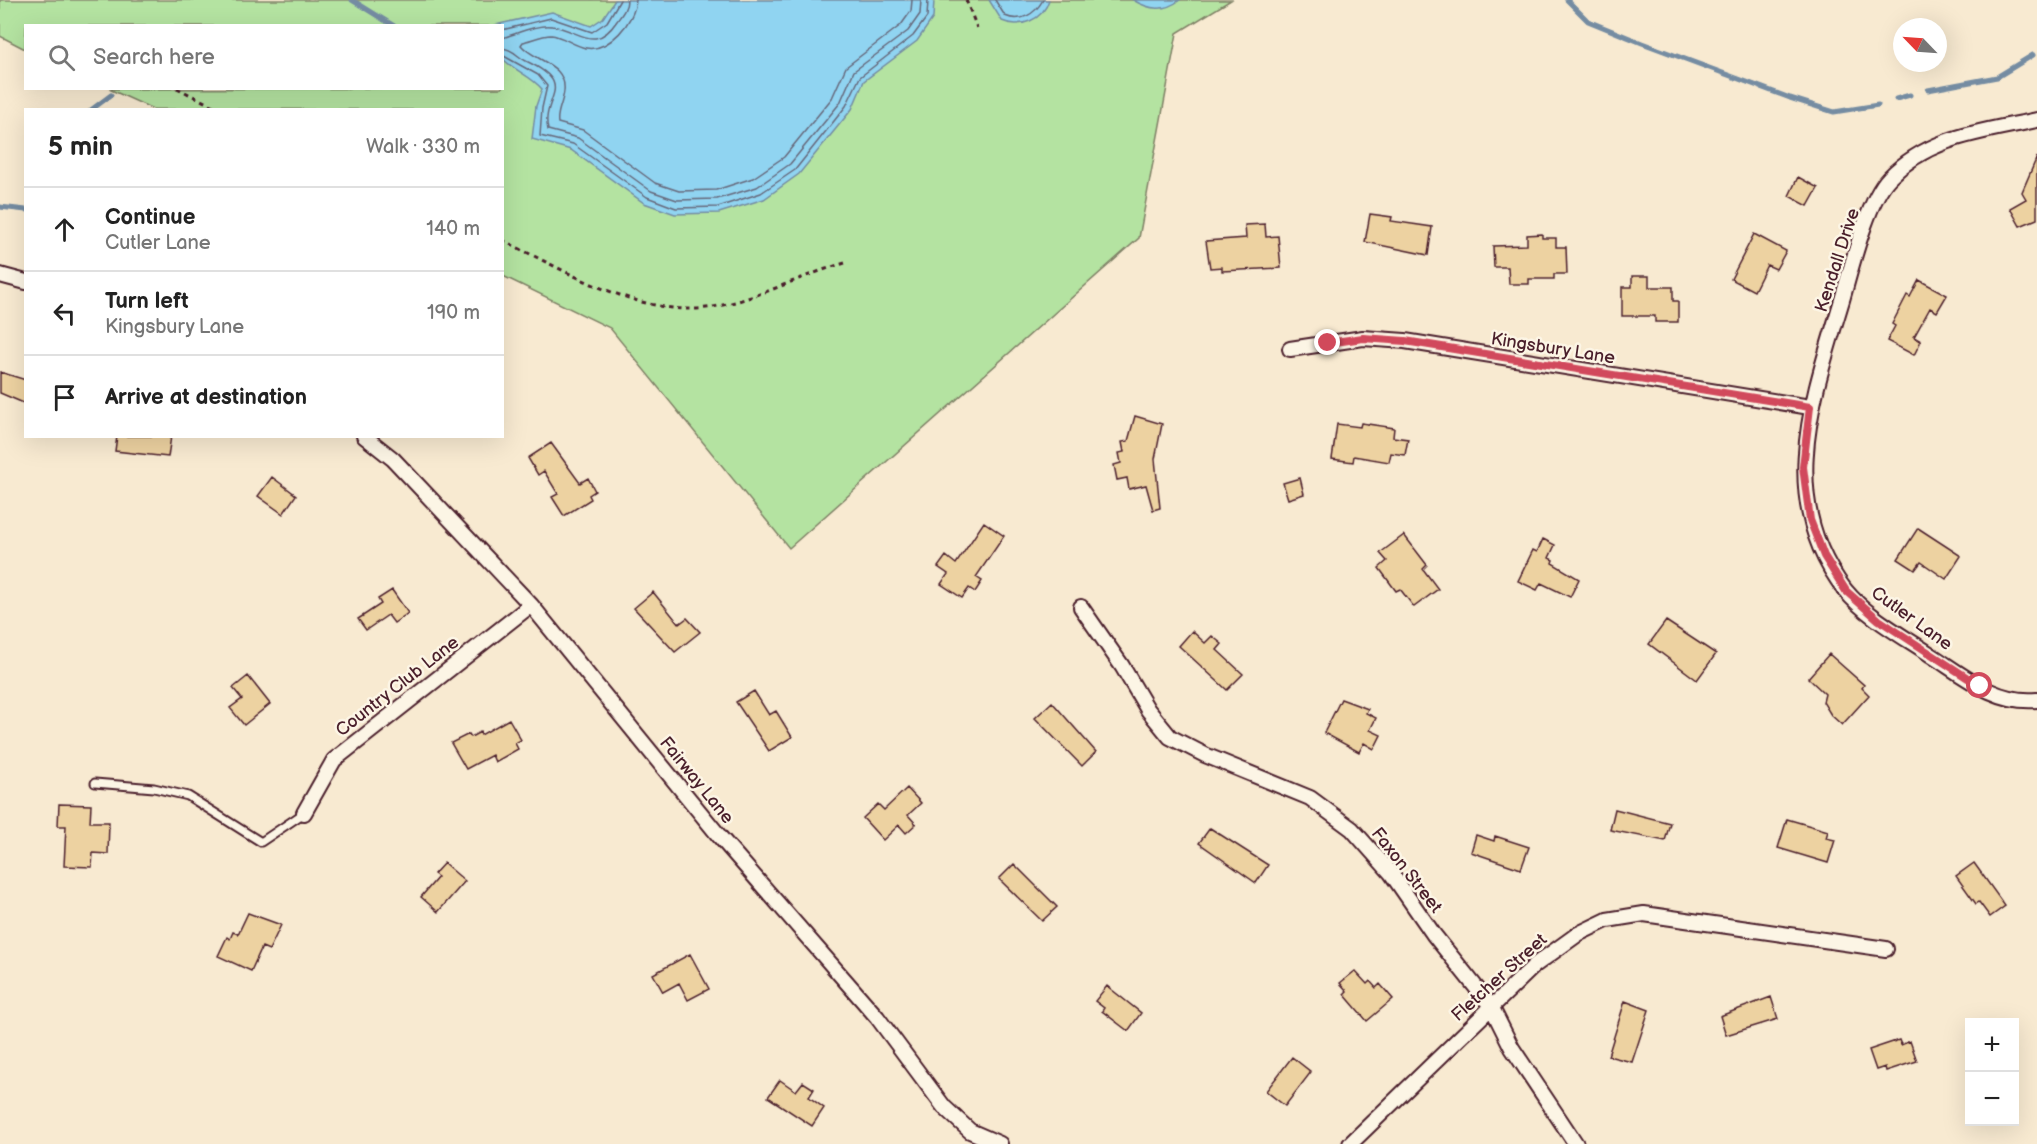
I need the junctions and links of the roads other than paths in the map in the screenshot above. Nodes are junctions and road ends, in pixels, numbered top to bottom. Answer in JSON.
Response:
{"nodes":[{"id":1,"x":2037,"y":120,"type":"edge"},
{"id":2,"x":0,"y":275,"type":"edge"},
{"id":3,"x":24,"y":281,"type":"edge"},
{"id":4,"x":1290,"y":349,"type":"dead end"},
{"id":5,"x":1810,"y":407,"type":"junction"},
{"id":6,"x":367,"y":438,"type":"edge"},
{"id":7,"x":531,"y":604,"type":"junction"},
{"id":8,"x":1081,"y":607,"type":"dead end"},
{"id":9,"x":2037,"y":700,"type":"edge"},
{"id":10,"x":95,"y":783,"type":"dead end"},
{"id":11,"x":303,"y":813,"type":"joint"},
{"id":12,"x":1886,"y":949,"type":"dead end"},
{"id":13,"x":1491,"y":1006,"type":"junction"},
{"id":14,"x":1000,"y":1144,"type":"edge"},
{"id":15,"x":1350,"y":1144,"type":"edge"},
{"id":16,"x":1576,"y":1144,"type":"edge"}],
"edges":[{"from":1,"to":5,"type":"street","name":"Kendall Drive"},
{"from":2,"to":3,"type":"street"},
{"from":4,"to":5,"type":"street","name":"Kingsbury Lane"},
{"from":5,"to":9,"type":"street","name":"Cutler Lane"},
{"from":6,"to":7,"type":"street","name":"Fairway Lane"},
{"from":7,"to":11,"type":"street","name":"Country Club Lane"},
{"from":7,"to":14,"type":"street","name":"Fairway Lane"},
{"from":8,"to":13,"type":"street","name":"Faxon Street"},
{"from":10,"to":11,"type":"lane"},
{"from":12,"to":13,"type":"street","name":"Fletcher Street"},
{"from":13,"to":15,"type":"street","name":"Fletcher Street"},
{"from":13,"to":16,"type":"street","name":"Faxon Street"}]}
